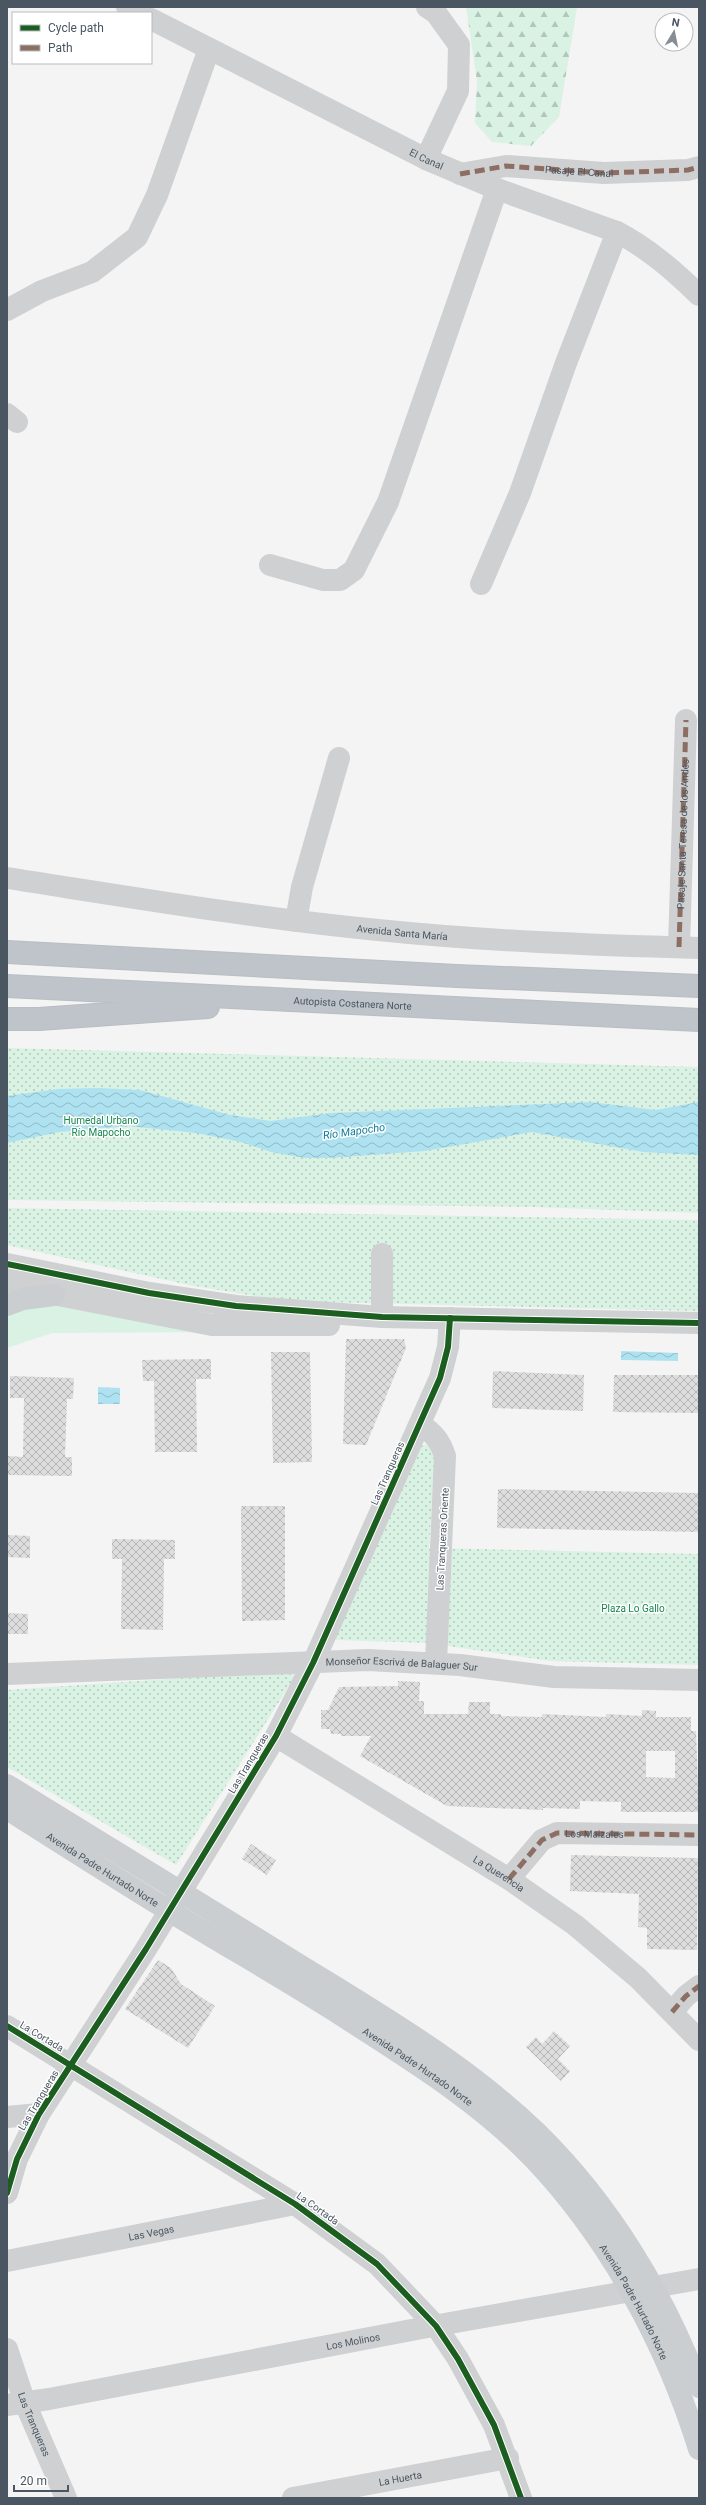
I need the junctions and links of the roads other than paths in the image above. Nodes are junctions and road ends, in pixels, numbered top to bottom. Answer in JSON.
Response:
{"nodes":[{"id":1,"x":127,"y":7,"type":"edge"},
{"id":2,"x":427,"y":7,"type":"edge"},
{"id":3,"x":138,"y":12,"type":"edge"},
{"id":4,"x":152,"y":20,"type":"edge"},
{"id":5,"x":209,"y":49,"type":"junction"},
{"id":6,"x":426,"y":159,"type":"junction"},
{"id":7,"x":699,"y":167,"type":"edge"},
{"id":8,"x":460,"y":174,"type":"junction"},
{"id":9,"x":497,"y":189,"type":"junction"},
{"id":10,"x":617,"y":232,"type":"junction"},
{"id":11,"x":699,"y":295,"type":"edge"},
{"id":12,"x":7,"y":310,"type":"edge"},
{"id":13,"x":270,"y":565,"type":"dead end"},
{"id":14,"x":481,"y":584,"type":"dead end"},
{"id":15,"x":686,"y":720,"type":"dead end"},
{"id":16,"x":339,"y":758,"type":"dead end"},
{"id":17,"x":7,"y":878,"type":"edge"},
{"id":18,"x":7,"y":891,"type":"edge"},
{"id":19,"x":108,"y":893,"type":"junction"},
{"id":20,"x":296,"y":921,"type":"junction"},
{"id":21,"x":689,"y":948,"type":"edge"},
{"id":22,"x":7,"y":952,"type":"edge"},
{"id":23,"x":7,"y":986,"type":"edge"},
{"id":24,"x":699,"y":986,"type":"edge"},
{"id":25,"x":261,"y":998,"type":"junction"},
{"id":26,"x":7,"y":1018,"type":"edge"},
{"id":27,"x":699,"y":1020,"type":"edge"},
{"id":28,"x":382,"y":1254,"type":"dead end"},
{"id":29,"x":7,"y":1264,"type":"edge"},
{"id":30,"x":7,"y":1285,"type":"edge"},
{"id":31,"x":54,"y":1295,"type":"junction"},
{"id":32,"x":7,"y":1305,"type":"edge"},
{"id":33,"x":374,"y":1317,"type":"junction"},
{"id":34,"x":450,"y":1318,"type":"junction"},
{"id":35,"x":699,"y":1323,"type":"edge"},
{"id":36,"x":420,"y":1424,"type":"junction"},
{"id":37,"x":313,"y":1663,"type":"junction"},
{"id":38,"x":436,"y":1663,"type":"junction"},
{"id":39,"x":7,"y":1674,"type":"edge"},
{"id":40,"x":699,"y":1680,"type":"edge"},
{"id":41,"x":276,"y":1736,"type":"junction"},
{"id":42,"x":7,"y":1785,"type":"edge"},
{"id":43,"x":7,"y":1809,"type":"edge"},
{"id":44,"x":699,"y":1835,"type":"edge"},
{"id":45,"x":509,"y":1879,"type":"junction"},
{"id":46,"x":180,"y":1892,"type":"junction"},
{"id":47,"x":169,"y":1911,"type":"junction"},
{"id":48,"x":699,"y":1986,"type":"edge"},
{"id":49,"x":672,"y":2012,"type":"junction"},
{"id":50,"x":7,"y":2026,"type":"edge"},
{"id":51,"x":699,"y":2040,"type":"edge"},
{"id":52,"x":71,"y":2065,"type":"junction"},
{"id":53,"x":39,"y":2114,"type":"junction"},
{"id":54,"x":7,"y":2117,"type":"edge"},
{"id":55,"x":7,"y":2193,"type":"edge"},
{"id":56,"x":295,"y":2204,"type":"junction"},
{"id":57,"x":7,"y":2261,"type":"edge"},
{"id":58,"x":699,"y":2279,"type":"edge"},
{"id":59,"x":653,"y":2287,"type":"junction"},
{"id":60,"x":631,"y":2290,"type":"junction"},
{"id":61,"x":436,"y":2326,"type":"junction"},
{"id":62,"x":7,"y":2349,"type":"edge"},
{"id":63,"x":699,"y":2387,"type":"edge"},
{"id":64,"x":16,"y":2404,"type":"edge"},
{"id":65,"x":699,"y":2449,"type":"edge"},
{"id":66,"x":508,"y":2458,"type":"junction"},
{"id":67,"x":66,"y":2498,"type":"edge"},
{"id":68,"x":293,"y":2498,"type":"edge"},
{"id":69,"x":521,"y":2498,"type":"edge"}],
"edges":[{"from":1,"to":3,"type":"street"},
{"from":2,"to":6,"type":"street"},
{"from":4,"to":5,"type":"street","name":"El Canal"},
{"from":5,"to":6,"type":"street","name":"El Canal"},
{"from":5,"to":12,"type":"street"},
{"from":6,"to":8,"type":"street","name":"El Canal"},
{"from":7,"to":8,"type":"street","name":"Pasaje El Canal"},
{"from":8,"to":9,"type":"street","name":"El Canal"},
{"from":9,"to":10,"type":"street","name":"El Canal"},
{"from":9,"to":13,"type":"street"},
{"from":10,"to":11,"type":"street","name":"El Canal"},
{"from":10,"to":14,"type":"street"},
{"from":15,"to":21,"type":"street","name":"Pasaje Santa Teresa de los Andes"},
{"from":16,"to":20,"type":"street"},
{"from":17,"to":19,"type":"street","name":"Avenida Santa María"},
{"from":18,"to":19,"type":"street","name":"Avenida Santa María"},
{"from":19,"to":20,"type":"street","name":"Avenida Santa María"},
{"from":20,"to":21,"type":"street","name":"Avenida Santa María"},
{"from":22,"to":24,"type":"highway"},
{"from":23,"to":25,"type":"highway","name":"Autopista Costanera Norte"},
{"from":25,"to":26,"type":"highway"},
{"from":25,"to":27,"type":"highway","name":"Autopista Costanera Norte"},
{"from":28,"to":33,"type":"street"},
{"from":29,"to":33,"type":"street"},
{"from":30,"to":31,"type":"street"},
{"from":31,"to":32,"type":"main road"},
{"from":31,"to":33,"type":"street"},
{"from":33,"to":34,"type":"street"},
{"from":34,"to":35,"type":"street"},
{"from":34,"to":36,"type":"street","name":"Las Tranqueras"},
{"from":36,"to":37,"type":"street","name":"Las Tranqueras"},
{"from":36,"to":38,"type":"street","name":"Las Tranqueras Oriente"},
{"from":37,"to":38,"type":"street","name":"Monseñor Escrivá de Balaguer Sur"},
{"from":37,"to":39,"type":"street","name":"Monseñor Escrivá de Balaguer Sur"},
{"from":37,"to":41,"type":"street","name":"Las Tranqueras"},
{"from":38,"to":40,"type":"street","name":"Monseñor Escrivá de Balaguer Sur"},
{"from":41,"to":45,"type":"street","name":"La Querencia"},
{"from":41,"to":46,"type":"street","name":"Las Tranqueras"},
{"from":42,"to":46,"type":"main road","name":"Avenida Padre Hurtado Norte"},
{"from":43,"to":47,"type":"main road","name":"Avenida Padre Hurtado Norte"},
{"from":44,"to":45,"type":"street","name":"Los Maizales"},
{"from":45,"to":49,"type":"street","name":"La Querencia"},
{"from":46,"to":47,"type":"street","name":"Las Tranqueras"},
{"from":46,"to":59,"type":"main road","name":"Avenida Padre Hurtado Norte"},
{"from":47,"to":52,"type":"street","name":"Las Tranqueras"},
{"from":47,"to":60,"type":"main road","name":"Avenida Padre Hurtado Norte"},
{"from":48,"to":49,"type":"street"},
{"from":49,"to":51,"type":"street","name":"La Querencia"},
{"from":50,"to":52,"type":"street","name":"La Cortada"},
{"from":52,"to":53,"type":"street","name":"Las Tranqueras"},
{"from":52,"to":56,"type":"street","name":"La Cortada"},
{"from":53,"to":54,"type":"street"},
{"from":53,"to":55,"type":"street","name":"Las Tranqueras"},
{"from":56,"to":57,"type":"street","name":"Las Vegas"},
{"from":56,"to":61,"type":"street","name":"La Cortada"},
{"from":58,"to":59,"type":"street","name":"Los Molinos"},
{"from":59,"to":60,"type":"street","name":"Los Molinos"},
{"from":59,"to":63,"type":"main road","name":"Avenida Padre Hurtado Norte"},
{"from":60,"to":61,"type":"street","name":"Los Molinos"},
{"from":60,"to":65,"type":"main road","name":"Avenida Padre Hurtado Norte"},
{"from":61,"to":64,"type":"street","name":"Los Molinos"},
{"from":61,"to":66,"type":"street","name":"La Cortada"},
{"from":62,"to":64,"type":"street","name":"Las Tranqueras"},
{"from":64,"to":67,"type":"street","name":"Las Tranqueras"},
{"from":66,"to":68,"type":"street","name":"La Huerta"},
{"from":66,"to":69,"type":"street","name":"La Cortada"}]}
